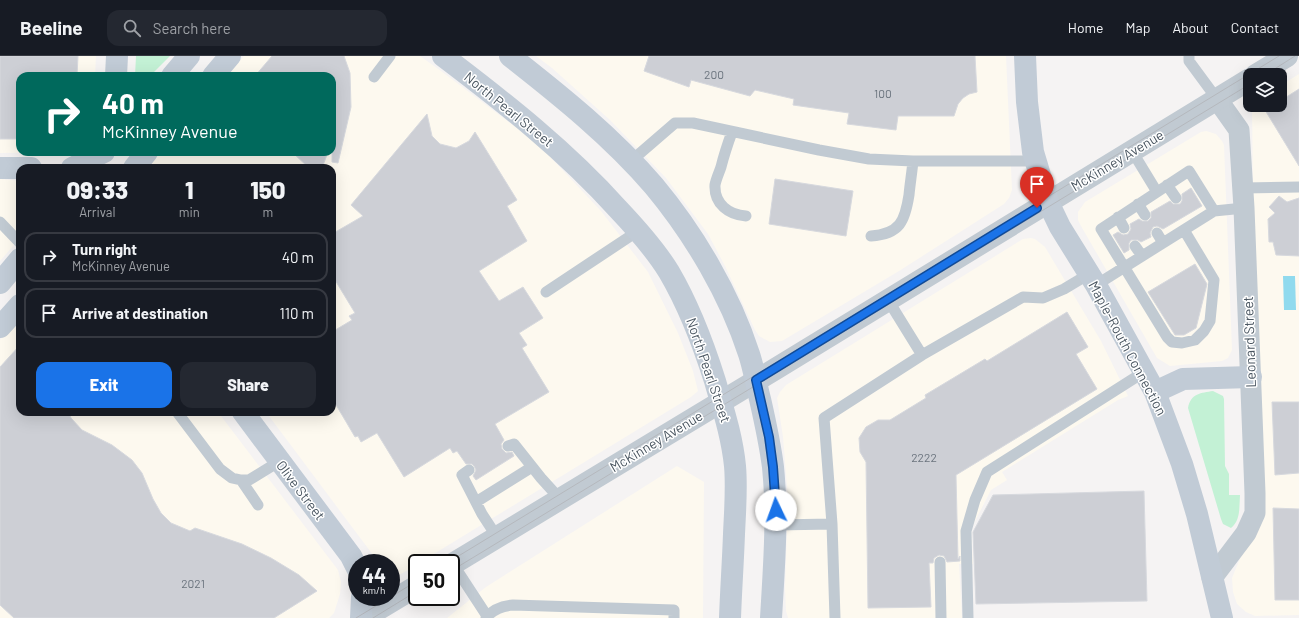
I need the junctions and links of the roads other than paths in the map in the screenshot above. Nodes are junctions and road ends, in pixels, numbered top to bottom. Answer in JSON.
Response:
{"nodes":[{"id":1,"x":117,"y":56,"type":"edge"},
{"id":2,"x":189,"y":56,"type":"edge"},
{"id":3,"x":230,"y":56,"type":"edge"},
{"id":4,"x":390,"y":56,"type":"edge"},
{"id":5,"x":443,"y":56,"type":"edge"},
{"id":6,"x":510,"y":56,"type":"edge"},
{"id":7,"x":1026,"y":56,"type":"edge"},
{"id":8,"x":1189,"y":56,"type":"edge"},
{"id":9,"x":1287,"y":56,"type":"edge"},
{"id":10,"x":1267,"y":68,"type":"edge"},
{"id":11,"x":116,"y":72,"type":"edge"},
{"id":12,"x":175,"y":72,"type":"edge"},
{"id":13,"x":216,"y":72,"type":"edge"},
{"id":14,"x":374,"y":77,"type":"dead end"},
{"id":15,"x":1243,"y":83,"type":"edge"},
{"id":16,"x":1217,"y":99,"type":"junction"},
{"id":17,"x":732,"y":132,"type":"junction"},
{"id":18,"x":1132,"y":151,"type":"junction"},
{"id":19,"x":98,"y":156,"type":"edge"},
{"id":20,"x":144,"y":156,"type":"edge"},
{"id":21,"x":630,"y":161,"type":"junction"},
{"id":22,"x":913,"y":161,"type":"junction"},
{"id":23,"x":1035,"y":161,"type":"junction"},
{"id":24,"x":80,"y":164,"type":"edge"},
{"id":25,"x":138,"y":164,"type":"edge"},
{"id":26,"x":0,"y":168,"type":"edge"},
{"id":27,"x":16,"y":168,"type":"edge"},
{"id":28,"x":1168,"y":185,"type":"junction"},
{"id":29,"x":1299,"y":187,"type":"edge"},
{"id":30,"x":1156,"y":192,"type":"junction"},
{"id":31,"x":1176,"y":198,"type":"dead end"},
{"id":32,"x":1244,"y":198,"type":"junction"},
{"id":33,"x":1048,"y":202,"type":"junction"},
{"id":34,"x":1138,"y":204,"type":"junction"},
{"id":35,"x":1214,"y":212,"type":"junction"},
{"id":36,"x":1145,"y":215,"type":"dead end"},
{"id":37,"x":746,"y":216,"type":"dead end"},
{"id":38,"x":1186,"y":216,"type":"dead end"},
{"id":39,"x":1118,"y":218,"type":"junction"},
{"id":40,"x":0,"y":222,"type":"edge"},
{"id":41,"x":1124,"y":228,"type":"dead end"},
{"id":42,"x":1188,"y":228,"type":"junction"},
{"id":43,"x":638,"y":231,"type":"junction"},
{"id":44,"x":1157,"y":233,"type":"dead end"},
{"id":45,"x":871,"y":236,"type":"dead end"},
{"id":46,"x":16,"y":239,"type":"edge"},
{"id":47,"x":1163,"y":243,"type":"junction"},
{"id":48,"x":1136,"y":246,"type":"dead end"},
{"id":49,"x":1142,"y":256,"type":"junction"},
{"id":50,"x":16,"y":264,"type":"edge"},
{"id":51,"x":1124,"y":268,"type":"junction"},
{"id":52,"x":1092,"y":279,"type":"junction"},
{"id":53,"x":0,"y":283,"type":"edge"},
{"id":54,"x":546,"y":292,"type":"dead end"},
{"id":55,"x":888,"y":300,"type":"junction"},
{"id":56,"x":16,"y":309,"type":"edge"},
{"id":57,"x":0,"y":327,"type":"edge"},
{"id":58,"x":922,"y":355,"type":"junction"},
{"id":59,"x":1144,"y":372,"type":"junction"},
{"id":60,"x":1251,"y":377,"type":"junction"},
{"id":61,"x":756,"y":380,"type":"junction"},
{"id":62,"x":1155,"y":392,"type":"junction"},
{"id":63,"x":721,"y":402,"type":"junction"},
{"id":64,"x":180,"y":416,"type":"edge"},
{"id":65,"x":246,"y":416,"type":"edge"},
{"id":66,"x":508,"y":446,"type":"dead end"},
{"id":67,"x":280,"y":461,"type":"junction"},
{"id":68,"x":532,"y":466,"type":"junction"},
{"id":69,"x":469,"y":470,"type":"dead end"},
{"id":70,"x":241,"y":480,"type":"junction"},
{"id":71,"x":560,"y":499,"type":"junction"},
{"id":72,"x":476,"y":502,"type":"junction"},
{"id":73,"x":258,"y":504,"type":"dead end"},
{"id":74,"x":832,"y":524,"type":"junction"},
{"id":75,"x":776,"y":525,"type":"junction"},
{"id":76,"x":497,"y":537,"type":"junction"},
{"id":77,"x":349,"y":554,"type":"edge"},
{"id":78,"x":460,"y":559,"type":"edge"},
{"id":79,"x":940,"y":562,"type":"dead end"},
{"id":80,"x":460,"y":576,"type":"edge"},
{"id":81,"x":1212,"y":578,"type":"junction"},
{"id":82,"x":408,"y":591,"type":"edge"},
{"id":83,"x":362,"y":606,"type":"edge"},
{"id":84,"x":486,"y":617,"type":"edge"},
{"id":85,"x":363,"y":618,"type":"edge"},
{"id":86,"x":674,"y":618,"type":"edge"},
{"id":87,"x":730,"y":618,"type":"edge"},
{"id":88,"x":771,"y":618,"type":"edge"},
{"id":89,"x":835,"y":618,"type":"edge"},
{"id":90,"x":940,"y":618,"type":"edge"},
{"id":91,"x":968,"y":618,"type":"edge"},
{"id":92,"x":1222,"y":618,"type":"edge"}],
"edges":[{"from":1,"to":11,"type":"main road"},
{"from":2,"to":12,"type":"main road"},
{"from":3,"to":13,"type":"main road"},
{"from":4,"to":14,"type":"lane"},
{"from":5,"to":43,"type":"main road","name":"North Pearl Street"},
{"from":6,"to":21,"type":"main road"},
{"from":7,"to":23,"type":"main road","name":"Maple-Routh Connection"},
{"from":8,"to":16,"type":"lane"},
{"from":9,"to":10,"type":"street"},
{"from":15,"to":16,"type":"street","name":"McKinney Avenue"},
{"from":16,"to":18,"type":"street","name":"McKinney Avenue"},
{"from":16,"to":32,"type":"street","name":"Leonard Street"},
{"from":17,"to":21,"type":"lane"},
{"from":17,"to":22,"type":"lane"},
{"from":17,"to":37,"type":"lane"},
{"from":18,"to":30,"type":"lane"},
{"from":18,"to":33,"type":"street","name":"McKinney Avenue"},
{"from":19,"to":24,"type":"main road"},
{"from":20,"to":25,"type":"main road"},
{"from":21,"to":61,"type":"main road"},
{"from":22,"to":23,"type":"lane"},
{"from":22,"to":45,"type":"lane"},
{"from":23,"to":33,"type":"main road","name":"Maple-Routh Connection"},
{"from":26,"to":27,"type":"main road"},
{"from":28,"to":30,"type":"lane"},
{"from":28,"to":31,"type":"lane"},
{"from":28,"to":35,"type":"lane"},
{"from":29,"to":32,"type":"lane"},
{"from":30,"to":34,"type":"lane"},
{"from":32,"to":35,"type":"lane"},
{"from":32,"to":60,"type":"street","name":"Leonard Street"},
{"from":33,"to":52,"type":"main road","name":"Maple-Routh Connection"},
{"from":33,"to":55,"type":"street","name":"McKinney Avenue"},
{"from":34,"to":36,"type":"lane"},
{"from":34,"to":39,"type":"lane"},
{"from":35,"to":42,"type":"lane"},
{"from":38,"to":42,"type":"lane"},
{"from":39,"to":41,"type":"lane"},
{"from":39,"to":51,"type":"lane"},
{"from":40,"to":46,"type":"lane"},
{"from":42,"to":47,"type":"lane"},
{"from":42,"to":51,"type":"lane"},
{"from":43,"to":54,"type":"lane"},
{"from":43,"to":63,"type":"main road","name":"North Pearl Street"},
{"from":44,"to":47,"type":"lane"},
{"from":47,"to":49,"type":"lane"},
{"from":48,"to":49,"type":"lane"},
{"from":49,"to":51,"type":"lane"},
{"from":50,"to":53,"type":"main road"},
{"from":51,"to":52,"type":"lane"},
{"from":52,"to":58,"type":"lane"},
{"from":52,"to":59,"type":"main road","name":"Maple-Routh Connection"},
{"from":55,"to":58,"type":"lane"},
{"from":55,"to":61,"type":"street","name":"McKinney Avenue"},
{"from":56,"to":57,"type":"main road"},
{"from":58,"to":74,"type":"lane"},
{"from":59,"to":62,"type":"main road","name":"Maple-Routh Connection"},
{"from":59,"to":91,"type":"lane"},
{"from":60,"to":62,"type":"main road"},
{"from":60,"to":81,"type":"street","name":"Leonard Street"},
{"from":61,"to":63,"type":"street","name":"McKinney Avenue"},
{"from":61,"to":75,"type":"main road"},
{"from":62,"to":81,"type":"main road","name":"Maple-Routh Connection"},
{"from":63,"to":71,"type":"street","name":"McKinney Avenue"},
{"from":63,"to":87,"type":"main road","name":"North Pearl Street"},
{"from":64,"to":70,"type":"lane"},
{"from":65,"to":67,"type":"main road","name":"Olive Street"},
{"from":66,"to":68,"type":"lane"},
{"from":67,"to":70,"type":"lane"},
{"from":67,"to":77,"type":"main road","name":"Olive Street"},
{"from":68,"to":71,"type":"lane"},
{"from":68,"to":72,"type":"lane"},
{"from":69,"to":72,"type":"lane"},
{"from":70,"to":73,"type":"lane"},
{"from":71,"to":76,"type":"street","name":"McKinney Avenue"},
{"from":72,"to":76,"type":"lane"},
{"from":74,"to":75,"type":"lane"},
{"from":74,"to":89,"type":"lane"},
{"from":75,"to":88,"type":"main road"},
{"from":76,"to":78,"type":"street","name":"McKinney Avenue"},
{"from":79,"to":90,"type":"lane"},
{"from":80,"to":84,"type":"lane"},
{"from":81,"to":92,"type":"main road","name":"Maple-Routh Connection"},
{"from":82,"to":85,"type":"street"},
{"from":83,"to":85,"type":"main road"},
{"from":84,"to":86,"type":"lane"}]}
